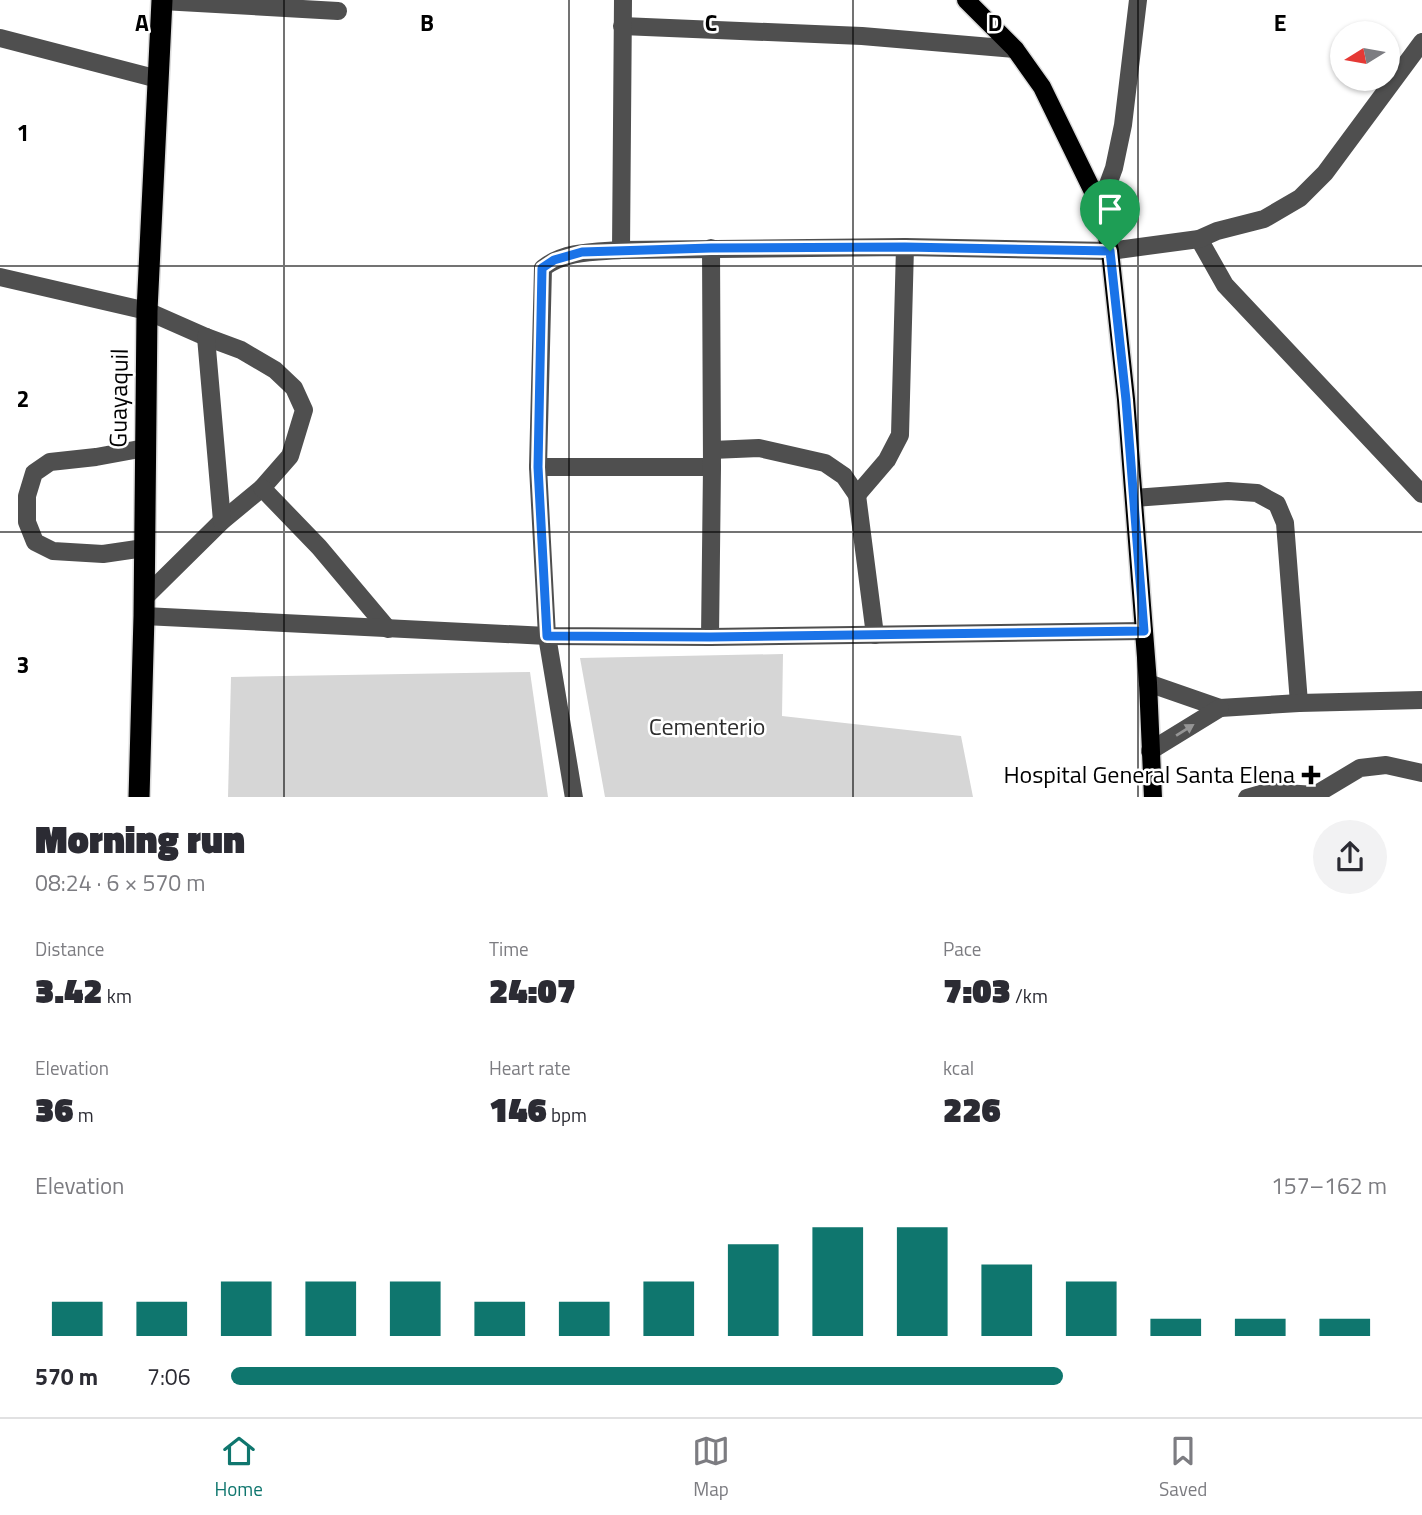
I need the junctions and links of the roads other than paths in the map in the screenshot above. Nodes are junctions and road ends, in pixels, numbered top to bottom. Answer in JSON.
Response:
{"nodes":[{"id":1,"x":162,"y":0,"type":"edge"},
{"id":2,"x":623,"y":0,"type":"edge"},
{"id":3,"x":966,"y":0,"type":"edge"},
{"id":4,"x":1138,"y":0,"type":"edge"},
{"id":5,"x":338,"y":11,"type":"dead end"},
{"id":6,"x":622,"y":26,"type":"junction"},
{"id":7,"x":0,"y":38,"type":"edge"},
{"id":8,"x":1422,"y":42,"type":"edge"},
{"id":9,"x":1015,"y":49,"type":"junction"},
{"id":10,"x":158,"y":79,"type":"junction"},
{"id":11,"x":1100,"y":206,"type":"junction"},
{"id":12,"x":1199,"y":239,"type":"junction"},
{"id":13,"x":905,"y":247,"type":"junction"},
{"id":14,"x":711,"y":248,"type":"junction"},
{"id":15,"x":621,"y":250,"type":"junction"},
{"id":16,"x":1110,"y":251,"type":"junction"},
{"id":17,"x":0,"y":277,"type":"edge"},
{"id":18,"x":146,"y":311,"type":"junction"},
{"id":19,"x":206,"y":337,"type":"junction"},
{"id":20,"x":145,"y":449,"type":"junction"},
{"id":21,"x":712,"y":458,"type":"junction"},
{"id":22,"x":538,"y":467,"type":"junction"},
{"id":23,"x":262,"y":488,"type":"junction"},
{"id":24,"x":1422,"y":494,"type":"edge"},
{"id":25,"x":857,"y":495,"type":"junction"},
{"id":26,"x":1134,"y":498,"type":"junction"},
{"id":27,"x":222,"y":521,"type":"junction"},
{"id":28,"x":144,"y":548,"type":"junction"},
{"id":29,"x":144,"y":607,"type":"junction"},
{"id":30,"x":388,"y":629,"type":"junction"},
{"id":31,"x":1144,"y":631,"type":"junction"},
{"id":32,"x":874,"y":635,"type":"junction"},
{"id":33,"x":547,"y":636,"type":"junction"},
{"id":34,"x":710,"y":637,"type":"junction"},
{"id":35,"x":1148,"y":683,"type":"junction"},
{"id":36,"x":1422,"y":700,"type":"edge"},
{"id":37,"x":1299,"y":703,"type":"junction"},
{"id":38,"x":1220,"y":708,"type":"junction"},
{"id":39,"x":1150,"y":751,"type":"junction"},
{"id":40,"x":1422,"y":773,"type":"edge"},
{"id":41,"x":1315,"y":796,"type":"edge"},
{"id":42,"x":139,"y":797,"type":"edge"},
{"id":43,"x":574,"y":797,"type":"edge"},
{"id":44,"x":1153,"y":797,"type":"edge"},
{"id":45,"x":1247,"y":797,"type":"edge"}],
"edges":[{"from":1,"to":5,"type":"street"},
{"from":1,"to":10,"type":"highway","name":"Guayaquil"},
{"from":2,"to":6,"type":"street"},
{"from":3,"to":9,"type":"main road"},
{"from":4,"to":11,"type":"street"},
{"from":6,"to":9,"type":"street"},
{"from":6,"to":15,"type":"street"},
{"from":7,"to":10,"type":"street"},
{"from":8,"to":12,"type":"street"},
{"from":9,"to":11,"type":"main road"},
{"from":10,"to":18,"type":"highway","name":"Guayaquil"},
{"from":11,"to":16,"type":"main road"},
{"from":12,"to":16,"type":"street"},
{"from":12,"to":24,"type":"street"},
{"from":13,"to":14,"type":"street"},
{"from":13,"to":16,"type":"street"},
{"from":13,"to":25,"type":"street"},
{"from":14,"to":15,"type":"street"},
{"from":14,"to":21,"type":"street"},
{"from":15,"to":22,"type":"street"},
{"from":16,"to":26,"type":"main road"},
{"from":17,"to":18,"type":"street"},
{"from":18,"to":19,"type":"street"},
{"from":18,"to":20,"type":"highway","name":"Guayaquil"},
{"from":19,"to":23,"type":"street"},
{"from":19,"to":27,"type":"street"},
{"from":20,"to":28,"type":"highway","name":"Guayaquil"},
{"from":20,"to":28,"type":"street"},
{"from":21,"to":22,"type":"street"},
{"from":21,"to":25,"type":"street"},
{"from":21,"to":34,"type":"street"},
{"from":22,"to":33,"type":"street"},
{"from":23,"to":27,"type":"street"},
{"from":23,"to":30,"type":"street"},
{"from":25,"to":32,"type":"street"},
{"from":26,"to":31,"type":"main road"},
{"from":26,"to":37,"type":"street"},
{"from":27,"to":29,"type":"street"},
{"from":28,"to":29,"type":"highway","name":"Guayaquil"},
{"from":29,"to":30,"type":"street"},
{"from":29,"to":42,"type":"highway","name":"Guayaquil"},
{"from":30,"to":33,"type":"street"},
{"from":31,"to":32,"type":"street"},
{"from":31,"to":35,"type":"main road"},
{"from":32,"to":34,"type":"street"},
{"from":33,"to":34,"type":"street"},
{"from":33,"to":43,"type":"street"},
{"from":35,"to":38,"type":"street"},
{"from":35,"to":39,"type":"main road"},
{"from":36,"to":37,"type":"street"},
{"from":37,"to":38,"type":"street"},
{"from":39,"to":38,"type":"street","one_way":true},
{"from":39,"to":44,"type":"main road"},
{"from":40,"to":41,"type":"street"},
{"from":41,"to":45,"type":"street"}]}
